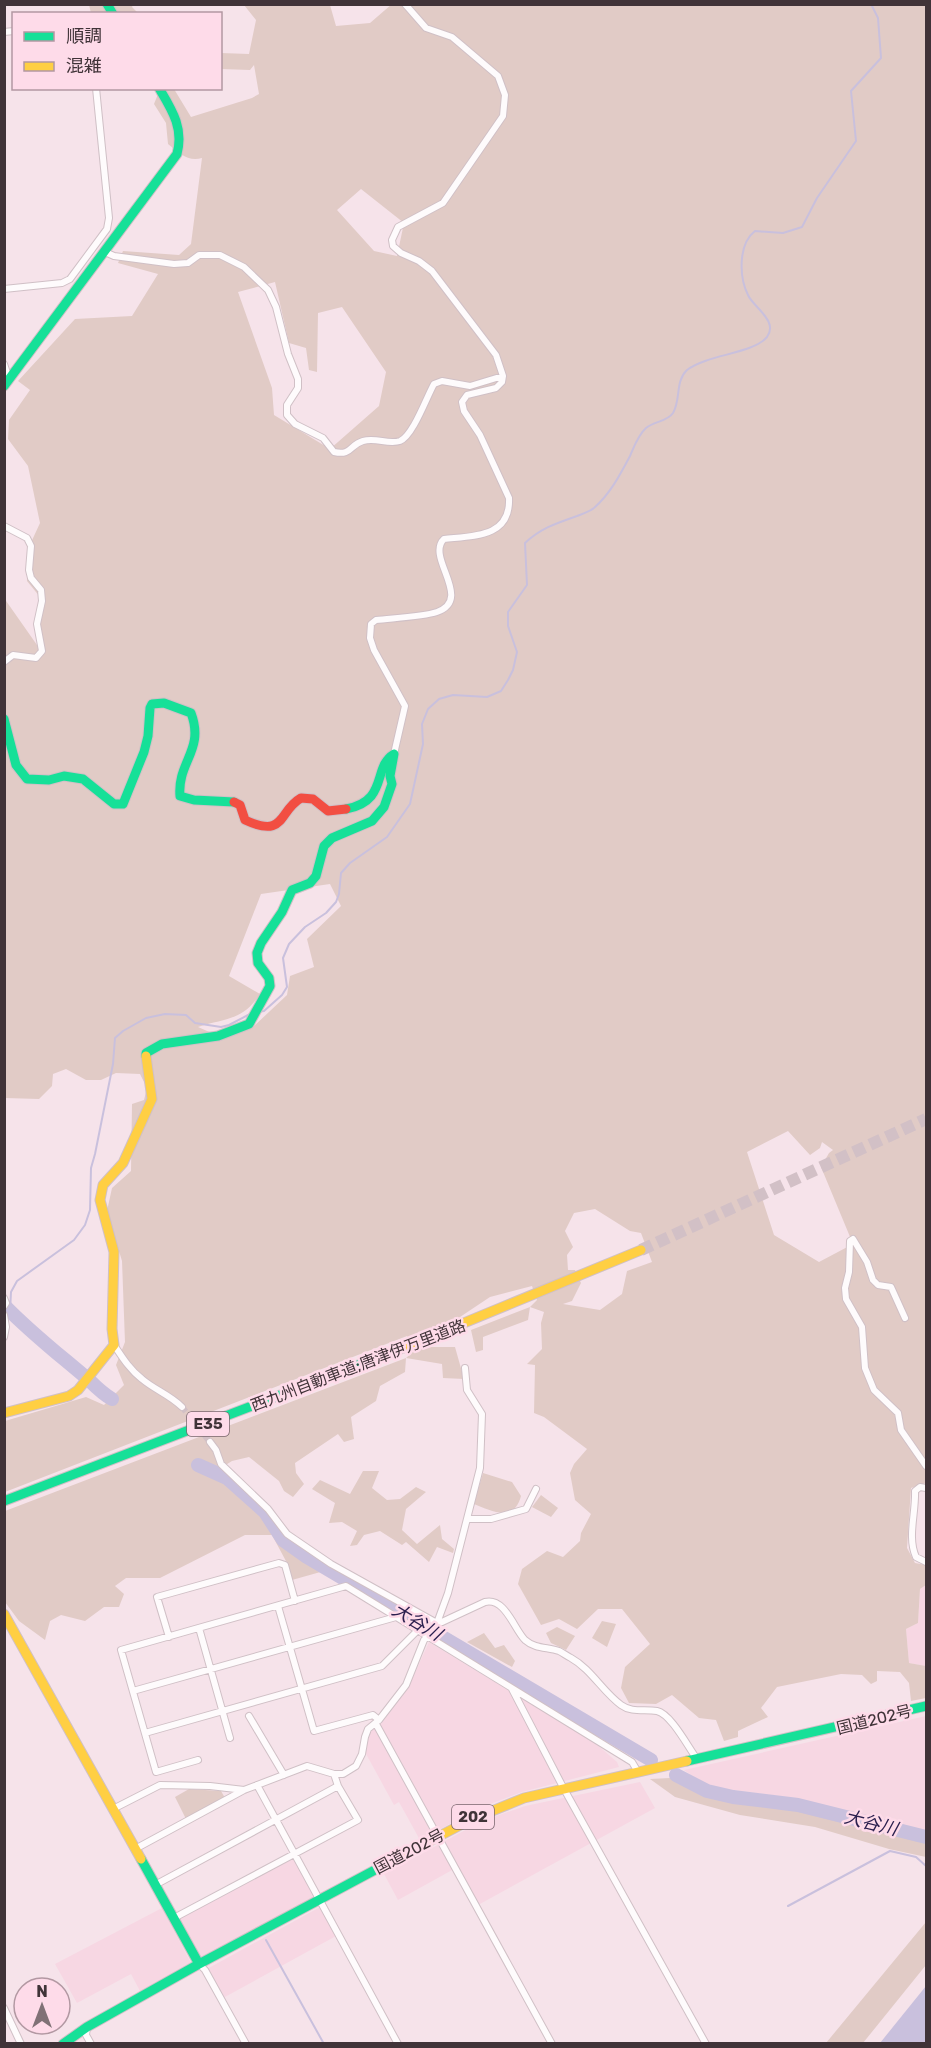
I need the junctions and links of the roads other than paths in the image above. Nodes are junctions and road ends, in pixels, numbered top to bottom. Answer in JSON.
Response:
{"nodes":[{"id":1,"x":409,"y":6,"type":"edge"},
{"id":2,"x":96,"y":90,"type":"edge"},
{"id":3,"x":160,"y":90,"type":"edge"},
{"id":4,"x":105,"y":252,"type":"junction"},
{"id":5,"x":4,"y":289,"type":"edge"},
{"id":6,"x":4,"y":364,"type":"edge"},
{"id":7,"x":503,"y":376,"type":"junction"},
{"id":8,"x":7,"y":382,"type":"edge"},
{"id":9,"x":4,"y":526,"type":"edge"},
{"id":10,"x":4,"y":662,"type":"edge"},
{"id":11,"x":4,"y":719,"type":"edge"},
{"id":12,"x":394,"y":754,"type":"junction"},
{"id":13,"x":641,"y":1250,"type":"tunnel mouth"},
{"id":14,"x":4,"y":1315,"type":"edge"},
{"id":15,"x":905,"y":1318,"type":"dead end"},
{"id":16,"x":4,"y":1337,"type":"edge"},
{"id":17,"x":114,"y":1345,"type":"junction"},
{"id":18,"x":465,"y":1368,"type":"dead end"},
{"id":19,"x":182,"y":1407,"type":"tunnel mouth"},
{"id":20,"x":4,"y":1413,"type":"edge"},
{"id":21,"x":210,"y":1442,"type":"tunnel mouth"},
{"id":22,"x":927,"y":1466,"type":"edge"},
{"id":23,"x":927,"y":1488,"type":"edge"},
{"id":24,"x":536,"y":1489,"type":"dead end"},
{"id":25,"x":4,"y":1501,"type":"edge"},
{"id":26,"x":468,"y":1519,"type":"junction"},
{"id":27,"x":927,"y":1562,"type":"edge"},
{"id":28,"x":295,"y":1601,"type":"junction"},
{"id":29,"x":278,"y":1606,"type":"junction"},
{"id":30,"x":4,"y":1614,"type":"edge"},
{"id":31,"x":396,"y":1617,"type":"junction"},
{"id":32,"x":437,"y":1624,"type":"junction"},
{"id":33,"x":199,"y":1628,"type":"junction"},
{"id":34,"x":418,"y":1630,"type":"junction"},
{"id":35,"x":430,"y":1636,"type":"junction"},
{"id":36,"x":169,"y":1637,"type":"junction"},
{"id":37,"x":289,"y":1647,"type":"junction"},
{"id":38,"x":210,"y":1669,"type":"junction"},
{"id":39,"x":511,"y":1688,"type":"junction"},
{"id":40,"x":301,"y":1689,"type":"junction"},
{"id":41,"x":133,"y":1690,"type":"junction"},
{"id":42,"x":927,"y":1706,"type":"edge"},
{"id":43,"x":222,"y":1712,"type":"junction"},
{"id":44,"x":249,"y":1716,"type":"dead end"},
{"id":45,"x":377,"y":1722,"type":"junction"},
{"id":46,"x":145,"y":1733,"type":"junction"},
{"id":47,"x":230,"y":1738,"type":"dead end"},
{"id":48,"x":697,"y":1759,"type":"junction"},
{"id":49,"x":198,"y":1761,"type":"dead end"},
{"id":50,"x":639,"y":1772,"type":"junction"},
{"id":51,"x":334,"y":1774,"type":"junction"},
{"id":52,"x":284,"y":1775,"type":"junction"},
{"id":53,"x":257,"y":1785,"type":"junction"},
{"id":54,"x":338,"y":1786,"type":"junction"},
{"id":55,"x":564,"y":1789,"type":"junction"},
{"id":56,"x":244,"y":1790,"type":"junction"},
{"id":57,"x":113,"y":1809,"type":"junction"},
{"id":58,"x":276,"y":1820,"type":"junction"},
{"id":59,"x":438,"y":1836,"type":"junction"},
{"id":60,"x":135,"y":1849,"type":"junction"},
{"id":61,"x":295,"y":1854,"type":"junction"},
{"id":62,"x":155,"y":1885,"type":"junction"},
{"id":63,"x":319,"y":1900,"type":"junction"},
{"id":64,"x":174,"y":1918,"type":"junction"},
{"id":65,"x":199,"y":1964,"type":"junction"},
{"id":66,"x":4,"y":2008,"type":"edge"},
{"id":67,"x":87,"y":2027,"type":"junction"},
{"id":68,"x":21,"y":2043,"type":"edge"},
{"id":69,"x":63,"y":2043,"type":"edge"},
{"id":70,"x":91,"y":2043,"type":"edge"},
{"id":71,"x":246,"y":2043,"type":"edge"},
{"id":72,"x":398,"y":2043,"type":"edge"},
{"id":73,"x":552,"y":2043,"type":"edge"},
{"id":74,"x":706,"y":2043,"type":"edge"}],
"edges":[{"from":1,"to":7,"type":"street"},
{"from":2,"to":5,"type":"street"},
{"from":3,"to":4,"type":"main road"},
{"from":4,"to":7,"type":"street"},
{"from":4,"to":8,"type":"main road"},
{"from":6,"to":8,"type":"street"},
{"from":7,"to":12,"type":"street"},
{"from":9,"to":10,"type":"street"},
{"from":11,"to":12,"type":"main road"},
{"from":12,"to":17,"type":"main road"},
{"from":13,"to":25,"type":"main road","name":"西九州自動車道;唐津伊万里道路","number":"E35"},
{"from":14,"to":16,"type":"street"},
{"from":15,"to":22,"type":"street"},
{"from":17,"to":19,"type":"street"},
{"from":17,"to":20,"type":"main road"},
{"from":18,"to":26,"type":"street"},
{"from":21,"to":32,"type":"street"},
{"from":23,"to":27,"type":"street"},
{"from":24,"to":26,"type":"street"},
{"from":26,"to":32,"type":"street"},
{"from":28,"to":29,"type":"street"},
{"from":28,"to":31,"type":"street"},
{"from":28,"to":36,"type":"street"},
{"from":29,"to":33,"type":"street"},
{"from":29,"to":37,"type":"street"},
{"from":30,"to":57,"type":"main road"},
{"from":31,"to":34,"type":"street"},
{"from":31,"to":37,"type":"street"},
{"from":32,"to":35,"type":"street"},
{"from":32,"to":48,"type":"street"},
{"from":33,"to":36,"type":"street"},
{"from":33,"to":38,"type":"street"},
{"from":34,"to":35,"type":"street"},
{"from":34,"to":40,"type":"street"},
{"from":35,"to":39,"type":"street"},
{"from":35,"to":45,"type":"street"},
{"from":36,"to":41,"type":"street"},
{"from":37,"to":38,"type":"street"},
{"from":37,"to":40,"type":"street"},
{"from":38,"to":41,"type":"street"},
{"from":38,"to":43,"type":"street"},
{"from":39,"to":50,"type":"street"},
{"from":39,"to":55,"type":"street"},
{"from":40,"to":43,"type":"street"},
{"from":40,"to":45,"type":"street"},
{"from":41,"to":46,"type":"street"},
{"from":42,"to":48,"type":"main road","name":"国道202号","number":"202"},
{"from":43,"to":46,"type":"street"},
{"from":43,"to":47,"type":"street"},
{"from":44,"to":52,"type":"street"},
{"from":45,"to":51,"type":"street"},
{"from":45,"to":59,"type":"street"},
{"from":46,"to":49,"type":"street"},
{"from":48,"to":50,"type":"main road","name":"国道202号","number":"202"},
{"from":50,"to":55,"type":"main road","name":"国道202号","number":"202"},
{"from":51,"to":52,"type":"street"},
{"from":51,"to":54,"type":"street"},
{"from":52,"to":53,"type":"street"},
{"from":53,"to":56,"type":"street"},
{"from":53,"to":58,"type":"street"},
{"from":54,"to":58,"type":"street"},
{"from":54,"to":61,"type":"street"},
{"from":55,"to":59,"type":"main road","name":"国道202号","number":"202"},
{"from":55,"to":74,"type":"street"},
{"from":56,"to":57,"type":"street"},
{"from":56,"to":60,"type":"street"},
{"from":57,"to":60,"type":"main road"},
{"from":58,"to":61,"type":"street"},
{"from":58,"to":62,"type":"street"},
{"from":59,"to":63,"type":"main road","name":"国道202号","number":"202"},
{"from":59,"to":73,"type":"street"},
{"from":60,"to":62,"type":"main road"},
{"from":61,"to":63,"type":"street"},
{"from":61,"to":64,"type":"street"},
{"from":62,"to":64,"type":"main road"},
{"from":63,"to":65,"type":"main road","name":"国道202号","number":"202"},
{"from":63,"to":72,"type":"street"},
{"from":64,"to":65,"type":"main road"},
{"from":65,"to":67,"type":"main road","name":"国道202号","number":"202"},
{"from":65,"to":71,"type":"street"},
{"from":66,"to":68,"type":"street"},
{"from":67,"to":69,"type":"main road","name":"国道202号","number":"202"},
{"from":67,"to":70,"type":"street"}]}
